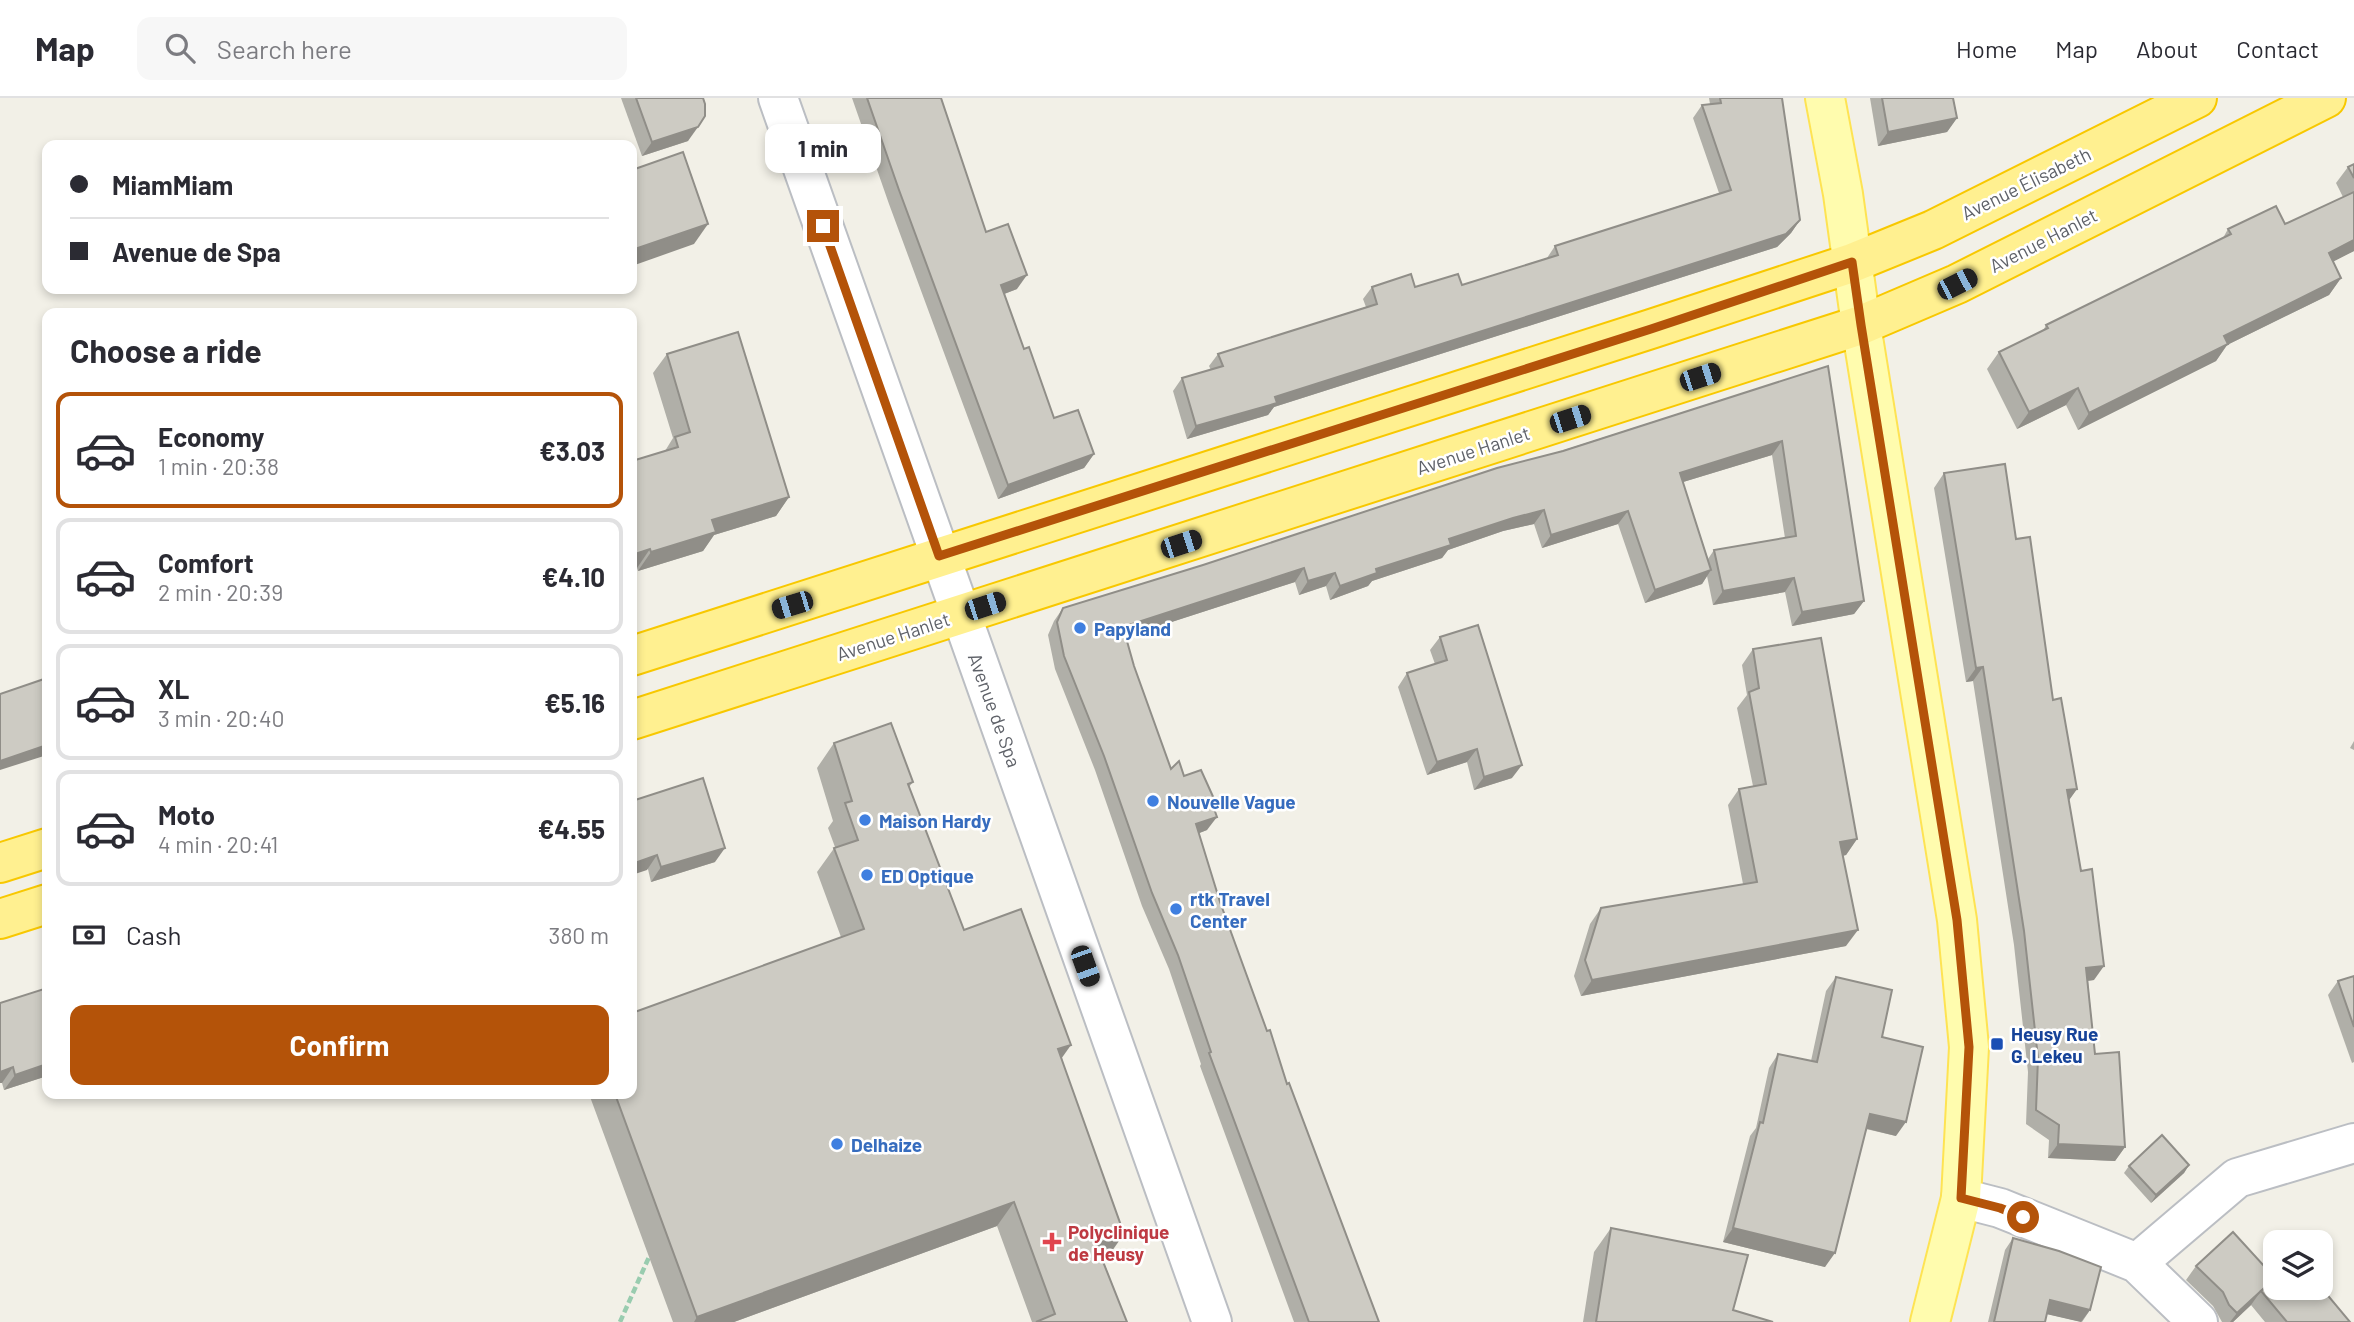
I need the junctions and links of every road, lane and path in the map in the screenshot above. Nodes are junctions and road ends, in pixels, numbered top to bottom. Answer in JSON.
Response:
{"nodes":[{"id":1,"x":778,"y":98,"type":"edge"},
{"id":2,"x":1825,"y":98,"type":"edge"},
{"id":3,"x":2197,"y":98,"type":"edge"},
{"id":4,"x":2326,"y":98,"type":"edge"},
{"id":5,"x":1852,"y":262,"type":"junction"},
{"id":6,"x":1861,"y":325,"type":"junction"},
{"id":7,"x":939,"y":556,"type":"junction"},
{"id":8,"x":960,"y":614,"type":"junction"},
{"id":9,"x":637,"y":654,"type":"edge"},
{"id":10,"x":637,"y":718,"type":"edge"},
{"id":11,"x":42,"y":850,"type":"edge"},
{"id":12,"x":0,"y":863,"type":"edge"},
{"id":13,"x":42,"y":906,"type":"edge"},
{"id":14,"x":0,"y":919,"type":"edge"},
{"id":15,"x":2354,"y":1143,"type":"edge"},
{"id":16,"x":1961,"y":1198,"type":"junction"},
{"id":17,"x":649,"y":1257,"type":"dead end"},
{"id":18,"x":2137,"y":1263,"type":"junction"},
{"id":19,"x":620,"y":1322,"type":"edge"},
{"id":20,"x":1212,"y":1322,"type":"edge"},
{"id":21,"x":1930,"y":1322,"type":"edge"},
{"id":22,"x":2198,"y":1322,"type":"edge"}],
"edges":[{"from":1,"to":7,"type":"street","name":"Avenue de Spa"},
{"from":2,"to":5,"type":"main road"},
{"from":3,"to":5,"type":"highway","name":"Avenue Élisabeth"},
{"from":4,"to":6,"type":"highway","name":"Avenue Hanlet"},
{"from":5,"to":6,"type":"main road"},
{"from":5,"to":7,"type":"highway"},
{"from":6,"to":8,"type":"highway","name":"Avenue Hanlet"},
{"from":6,"to":16,"type":"main road"},
{"from":7,"to":8,"type":"street","name":"Avenue de Spa"},
{"from":7,"to":9,"type":"highway"},
{"from":8,"to":10,"type":"highway","name":"Avenue Hanlet"},
{"from":8,"to":20,"type":"street","name":"Avenue de Spa"},
{"from":11,"to":12,"type":"highway"},
{"from":13,"to":14,"type":"highway"},
{"from":15,"to":18,"type":"street"},
{"from":16,"to":18,"type":"street"},
{"from":16,"to":21,"type":"main road"},
{"from":17,"to":19,"type":"path"},
{"from":18,"to":22,"type":"street"}]}
